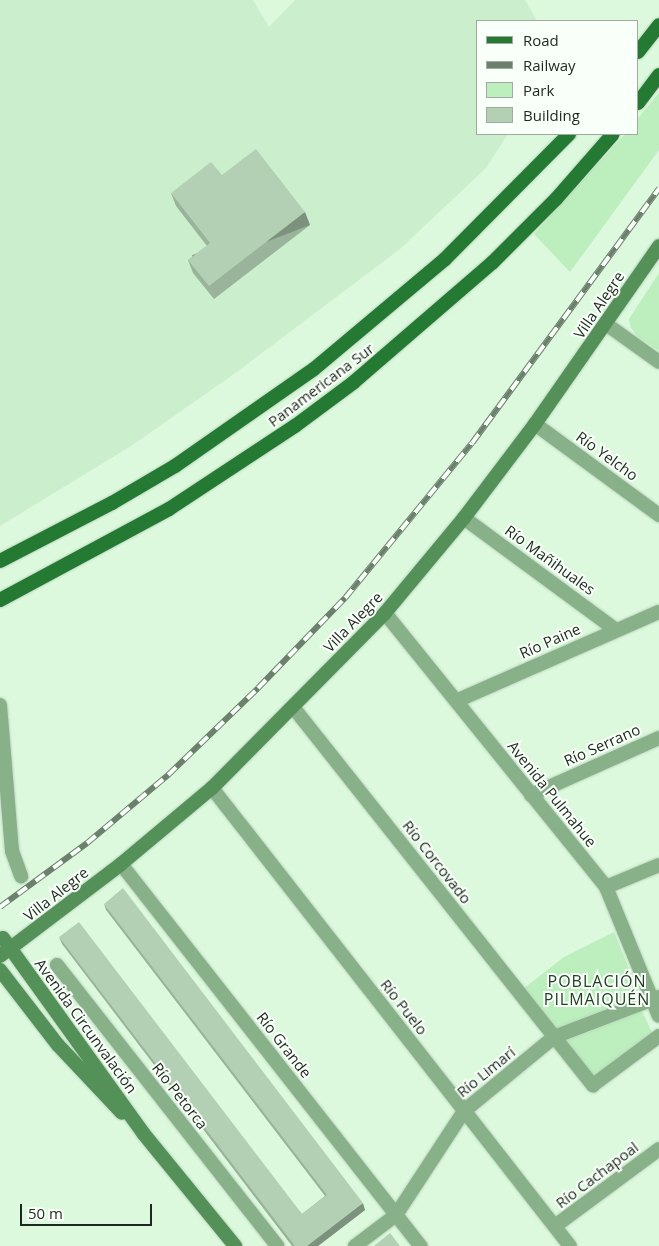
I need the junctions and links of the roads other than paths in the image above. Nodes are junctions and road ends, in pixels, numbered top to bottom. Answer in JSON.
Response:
{"nodes":[{"id":1,"x":659,"y":25,"type":"edge"},
{"id":2,"x":639,"y":51,"type":"edge"},
{"id":3,"x":659,"y":75,"type":"edge"},
{"id":4,"x":639,"y":102,"type":"edge"},
{"id":5,"x":568,"y":135,"type":"edge"},
{"id":6,"x":612,"y":135,"type":"edge"},
{"id":7,"x":659,"y":246,"type":"edge"},
{"id":8,"x":606,"y":324,"type":"junction"},
{"id":9,"x":659,"y":362,"type":"edge"},
{"id":10,"x":535,"y":424,"type":"junction"},
{"id":11,"x":659,"y":515,"type":"edge"},
{"id":12,"x":464,"y":518,"type":"junction"},
{"id":13,"x":0,"y":561,"type":"edge"},
{"id":14,"x":0,"y":600,"type":"edge"},
{"id":15,"x":659,"y":612,"type":"edge"},
{"id":16,"x":385,"y":613,"type":"junction"},
{"id":17,"x":616,"y":630,"type":"junction"},
{"id":18,"x":456,"y":701,"type":"junction"},
{"id":19,"x":0,"y":705,"type":"edge"},
{"id":20,"x":293,"y":707,"type":"junction"},
{"id":21,"x":659,"y":738,"type":"edge"},
{"id":22,"x":212,"y":788,"type":"junction"},
{"id":23,"x":531,"y":795,"type":"junction"},
{"id":24,"x":121,"y":864,"type":"junction"},
{"id":25,"x":659,"y":865,"type":"edge"},
{"id":26,"x":21,"y":876,"type":"dead end"},
{"id":27,"x":606,"y":887,"type":"junction"},
{"id":28,"x":5,"y":947,"type":"edge"},
{"id":29,"x":57,"y":965,"type":"dead end"},
{"id":30,"x":0,"y":970,"type":"edge"},
{"id":31,"x":656,"y":999,"type":"edge"},
{"id":32,"x":659,"y":1016,"type":"edge"},
{"id":33,"x":659,"y":1036,"type":"edge"},
{"id":34,"x":554,"y":1037,"type":"junction"},
{"id":35,"x":464,"y":1111,"type":"junction"},
{"id":36,"x":143,"y":1133,"type":"junction"},
{"id":37,"x":659,"y":1149,"type":"edge"},
{"id":38,"x":396,"y":1215,"type":"junction"},
{"id":39,"x":555,"y":1226,"type":"junction"},
{"id":40,"x":235,"y":1246,"type":"edge"},
{"id":41,"x":277,"y":1246,"type":"edge"},
{"id":42,"x":356,"y":1246,"type":"edge"},
{"id":43,"x":421,"y":1246,"type":"edge"},
{"id":44,"x":570,"y":1246,"type":"edge"}],
"edges":[{"from":1,"to":2,"type":"main road"},
{"from":3,"to":4,"type":"main road"},
{"from":5,"to":13,"type":"main road","name":"Panamericana Sur"},
{"from":6,"to":14,"type":"main road","name":"Panamericana Sur"},
{"from":7,"to":8,"type":"main road","name":"Villa Alegre"},
{"from":8,"to":9,"type":"street"},
{"from":8,"to":10,"type":"main road","name":"Villa Alegre"},
{"from":10,"to":11,"type":"street","name":"Río Yelcho"},
{"from":10,"to":12,"type":"main road","name":"Villa Alegre"},
{"from":12,"to":16,"type":"main road","name":"Villa Alegre"},
{"from":12,"to":17,"type":"street","name":"Río Mañihuales"},
{"from":15,"to":17,"type":"street","name":"Río Paine"},
{"from":16,"to":18,"type":"street","name":"Avenida Pulmahue"},
{"from":16,"to":20,"type":"main road","name":"Villa Alegre"},
{"from":17,"to":18,"type":"street","name":"Río Paine"},
{"from":18,"to":23,"type":"street","name":"Avenida Pulmahue"},
{"from":19,"to":26,"type":"street"},
{"from":20,"to":22,"type":"main road","name":"Villa Alegre"},
{"from":20,"to":34,"type":"street","name":"Río Corcovado"},
{"from":21,"to":23,"type":"street","name":"Río Serrano"},
{"from":22,"to":24,"type":"main road","name":"Villa Alegre"},
{"from":22,"to":35,"type":"street","name":"Río Puelo"},
{"from":23,"to":27,"type":"street","name":"Avenida Pulmahue"},
{"from":24,"to":28,"type":"main road","name":"Villa Alegre"},
{"from":24,"to":38,"type":"street","name":"Río Grande"},
{"from":25,"to":27,"type":"street"},
{"from":27,"to":31,"type":"street","name":"Avenida Pulmahue"},
{"from":28,"to":36,"type":"main road","name":"Avenida Circunvalación"},
{"from":29,"to":41,"type":"street","name":"Río Petorca"},
{"from":30,"to":36,"type":"main road","name":"Avenida Circunvalación"},
{"from":31,"to":32,"type":"street","name":"Avenida Pulmahue"},
{"from":31,"to":34,"type":"street","name":"Río Limarí"},
{"from":33,"to":34,"type":"street","name":"Río Corcovado"},
{"from":34,"to":35,"type":"street","name":"Río Limarí"},
{"from":35,"to":38,"type":"street","name":"Río Limarí"},
{"from":35,"to":39,"type":"street","name":"Río Puelo"},
{"from":36,"to":40,"type":"main road","name":"Avenida Circunvalación"},
{"from":37,"to":39,"type":"street","name":"Río Cachapoal"},
{"from":38,"to":42,"type":"street","name":"Río Limarí"},
{"from":38,"to":43,"type":"street","name":"Río Grande"},
{"from":39,"to":44,"type":"street","name":"Río Puelo"}]}
